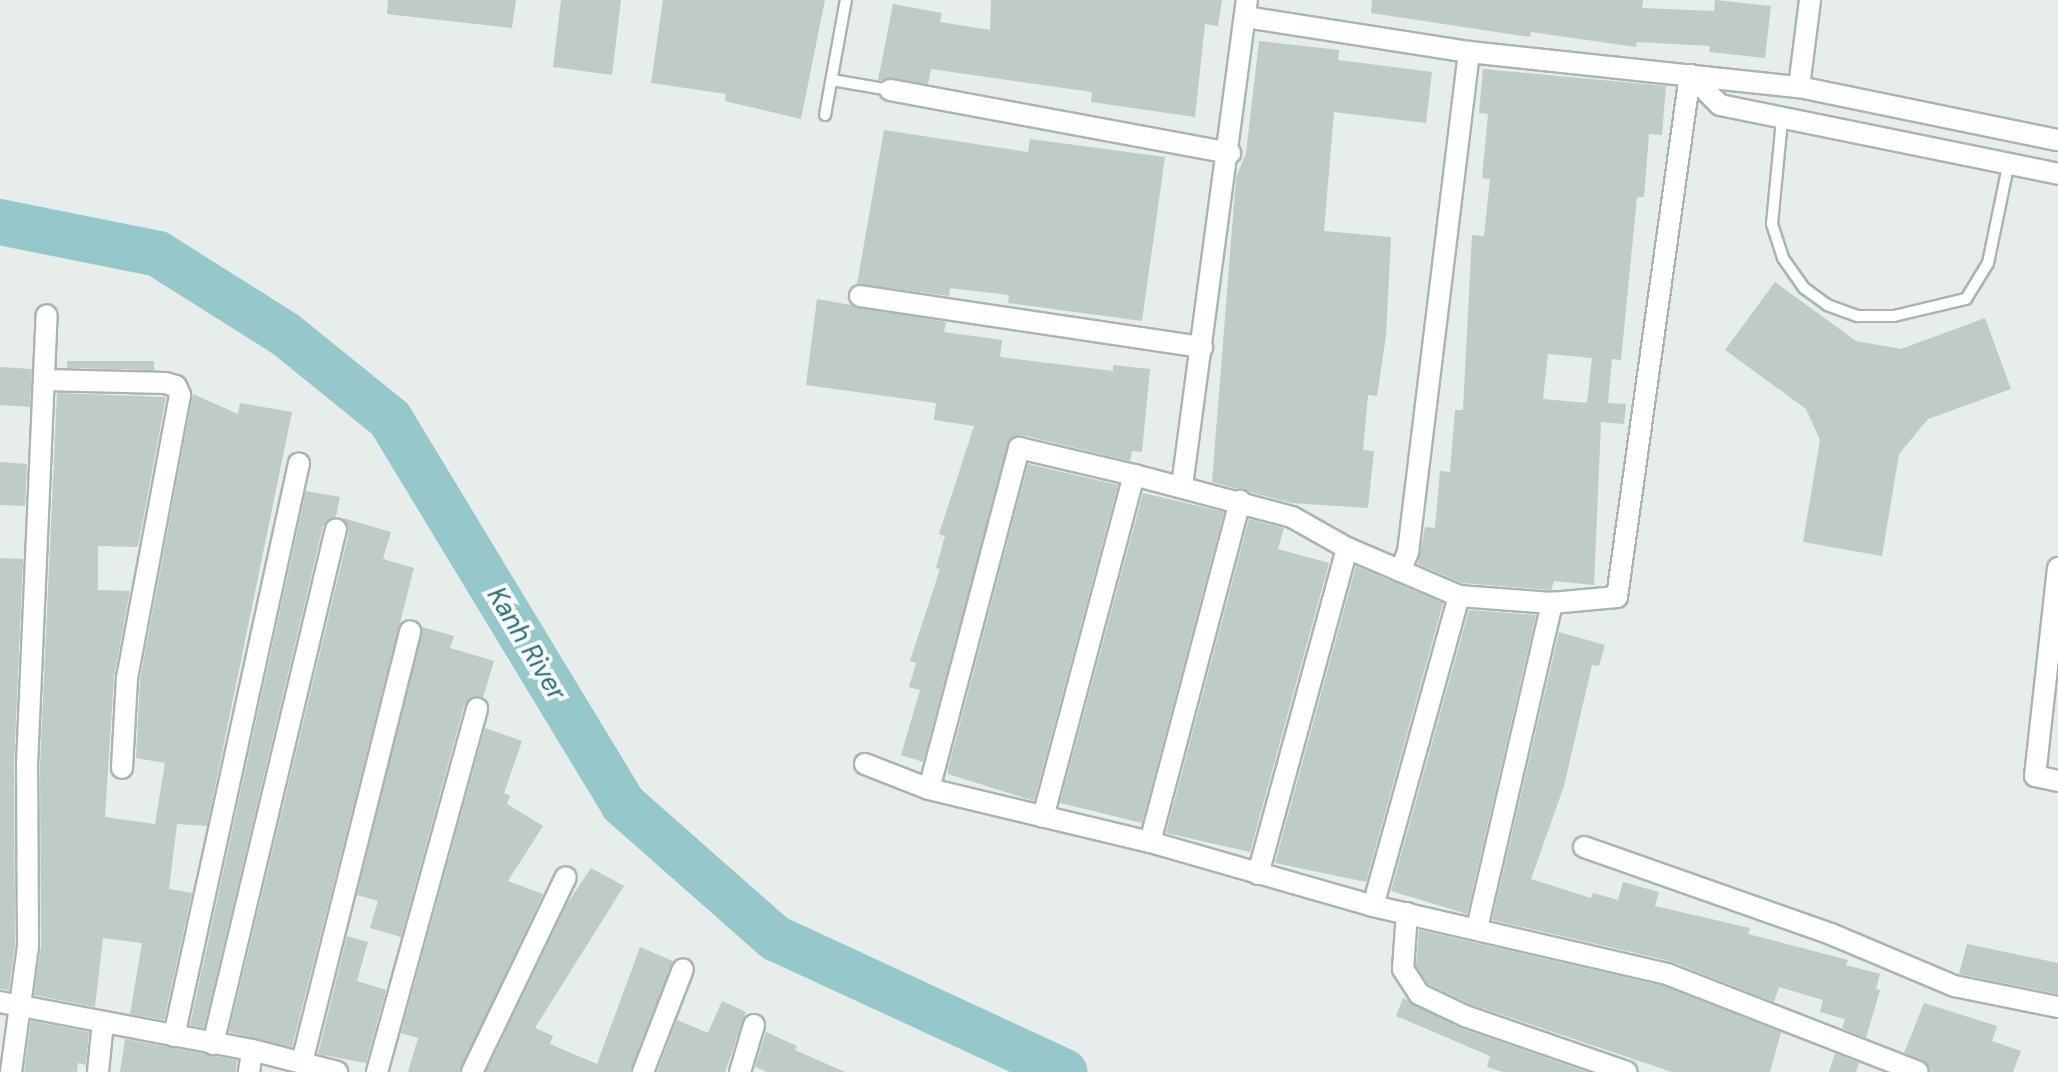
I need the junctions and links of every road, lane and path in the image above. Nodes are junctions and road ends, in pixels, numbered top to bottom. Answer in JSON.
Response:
{"nodes":[{"id":1,"x":846,"y":0,"type":"edge"},
{"id":2,"x":1810,"y":0,"type":"edge"},
{"id":3,"x":1246,"y":9,"type":"edge"},
{"id":4,"x":1469,"y":52,"type":"junction"},
{"id":5,"x":1690,"y":75,"type":"junction"},
{"id":6,"x":832,"y":80,"type":"junction"},
{"id":7,"x":1799,"y":87,"type":"junction"},
{"id":8,"x":890,"y":90,"type":"joint"},
{"id":9,"x":825,"y":115,"type":"dead end"},
{"id":10,"x":1782,"y":120,"type":"junction"},
{"id":11,"x":2058,"y":140,"type":"edge"},
{"id":12,"x":1230,"y":153,"type":"junction"},
{"id":13,"x":2010,"y":160,"type":"junction"},
{"id":14,"x":2058,"y":174,"type":"edge"},
{"id":15,"x":860,"y":296,"type":"dead end"},
{"id":16,"x":47,"y":315,"type":"dead end"},
{"id":17,"x":1202,"y":347,"type":"junction"},
{"id":18,"x":44,"y":380,"type":"junction"},
{"id":19,"x":299,"y":463,"type":"dead end"},
{"id":20,"x":1134,"y":475,"type":"junction"},
{"id":21,"x":1182,"y":486,"type":"junction"},
{"id":22,"x":1240,"y":501,"type":"junction"},
{"id":23,"x":336,"y":529,"type":"dead end"},
{"id":24,"x":1347,"y":548,"type":"junction"},
{"id":25,"x":2058,"y":568,"type":"edge"},
{"id":26,"x":1400,"y":571,"type":"junction"},
{"id":27,"x":1459,"y":596,"type":"junction"},
{"id":28,"x":2056,"y":597,"type":"edge"},
{"id":29,"x":1552,"y":603,"type":"junction"},
{"id":30,"x":410,"y":631,"type":"dead end"},
{"id":31,"x":477,"y":709,"type":"dead end"},
{"id":32,"x":865,"y":764,"type":"dead end"},
{"id":33,"x":122,"y":768,"type":"dead end"},
{"id":34,"x":2058,"y":781,"type":"edge"},
{"id":35,"x":929,"y":789,"type":"junction"},
{"id":36,"x":1043,"y":817,"type":"junction"},
{"id":37,"x":1150,"y":842,"type":"junction"},
{"id":38,"x":1584,"y":847,"type":"dead end"},
{"id":39,"x":1258,"y":874,"type":"junction"},
{"id":40,"x":566,"y":877,"type":"dead end"},
{"id":41,"x":1373,"y":906,"type":"junction"},
{"id":42,"x":1407,"y":913,"type":"junction"},
{"id":43,"x":1477,"y":928,"type":"junction"},
{"id":44,"x":683,"y":969,"type":"dead end"},
{"id":45,"x":9,"y":1002,"type":"edge"},
{"id":46,"x":2058,"y":1007,"type":"edge"},
{"id":47,"x":103,"y":1022,"type":"junction"},
{"id":48,"x":754,"y":1025,"type":"dead end"},
{"id":49,"x":174,"y":1036,"type":"junction"},
{"id":50,"x":213,"y":1044,"type":"junction"},
{"id":51,"x":252,"y":1050,"type":"junction"},
{"id":52,"x":302,"y":1062,"type":"junction"},
{"id":53,"x":11,"y":1072,"type":"edge"},
{"id":54,"x":98,"y":1072,"type":"edge"},
{"id":55,"x":249,"y":1072,"type":"edge"},
{"id":56,"x":337,"y":1072,"type":"edge"},
{"id":57,"x":377,"y":1072,"type":"edge"},
{"id":58,"x":472,"y":1072,"type":"edge"},
{"id":59,"x":643,"y":1072,"type":"edge"},
{"id":60,"x":740,"y":1072,"type":"edge"},
{"id":61,"x":1627,"y":1072,"type":"edge"},
{"id":62,"x":1918,"y":1072,"type":"edge"}],
"edges":[{"from":1,"to":6,"type":"lane"},
{"from":2,"to":7,"type":"street"},
{"from":3,"to":4,"type":"street"},
{"from":3,"to":12,"type":"street"},
{"from":4,"to":5,"type":"street"},
{"from":4,"to":26,"type":"street"},
{"from":5,"to":7,"type":"street"},
{"from":5,"to":10,"type":"street"},
{"from":5,"to":29,"type":"street"},
{"from":6,"to":8,"type":"lane"},
{"from":6,"to":9,"type":"lane"},
{"from":7,"to":11,"type":"street"},
{"from":8,"to":12,"type":"street"},
{"from":10,"to":13,"type":"street"},
{"from":10,"to":13,"type":"lane"},
{"from":12,"to":17,"type":"street"},
{"from":13,"to":14,"type":"street"},
{"from":15,"to":17,"type":"street"},
{"from":16,"to":18,"type":"street"},
{"from":17,"to":21,"type":"street"},
{"from":18,"to":33,"type":"street"},
{"from":18,"to":45,"type":"street"},
{"from":19,"to":49,"type":"street"},
{"from":20,"to":21,"type":"street"},
{"from":20,"to":35,"type":"street"},
{"from":20,"to":36,"type":"street"},
{"from":21,"to":22,"type":"street"},
{"from":22,"to":24,"type":"street"},
{"from":22,"to":37,"type":"street"},
{"from":23,"to":50,"type":"street"},
{"from":24,"to":26,"type":"street"},
{"from":24,"to":39,"type":"street"},
{"from":25,"to":28,"type":"street"},
{"from":26,"to":27,"type":"street"},
{"from":27,"to":29,"type":"street"},
{"from":27,"to":41,"type":"street"},
{"from":28,"to":34,"type":"street"},
{"from":29,"to":43,"type":"street"},
{"from":30,"to":52,"type":"street"},
{"from":31,"to":57,"type":"street"},
{"from":32,"to":35,"type":"street"},
{"from":35,"to":36,"type":"street"},
{"from":36,"to":37,"type":"street"},
{"from":37,"to":39,"type":"street"},
{"from":38,"to":46,"type":"street"},
{"from":39,"to":41,"type":"street"},
{"from":40,"to":58,"type":"street"},
{"from":41,"to":42,"type":"street"},
{"from":42,"to":43,"type":"street"},
{"from":42,"to":61,"type":"street"},
{"from":43,"to":62,"type":"street"},
{"from":44,"to":59,"type":"street"},
{"from":45,"to":47,"type":"street"},
{"from":45,"to":53,"type":"street"},
{"from":47,"to":49,"type":"street"},
{"from":47,"to":54,"type":"street"},
{"from":48,"to":60,"type":"street"},
{"from":49,"to":50,"type":"street"},
{"from":50,"to":51,"type":"street"},
{"from":51,"to":52,"type":"street"},
{"from":51,"to":55,"type":"street"},
{"from":52,"to":56,"type":"street"}]}
